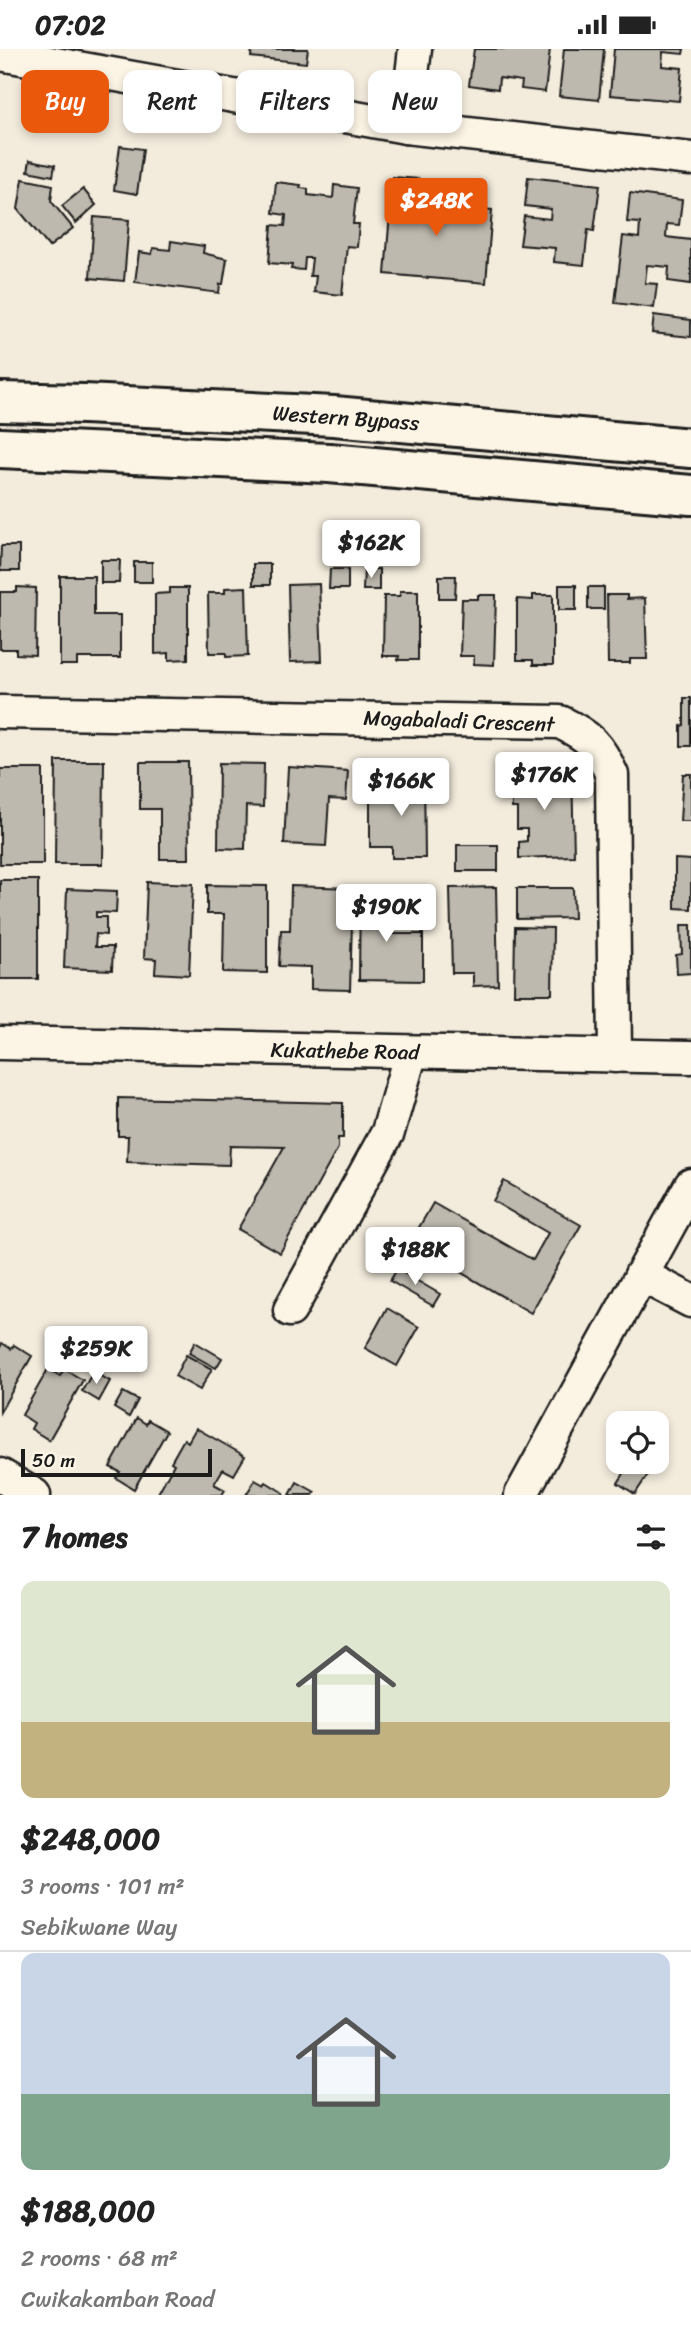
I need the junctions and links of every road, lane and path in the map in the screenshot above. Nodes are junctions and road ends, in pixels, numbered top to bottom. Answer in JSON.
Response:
{"nodes":[{"id":1,"x":415,"y":49,"type":"edge"},
{"id":2,"x":20,"y":53,"type":"edge"},
{"id":3,"x":413,"y":70,"type":"edge"},
{"id":4,"x":368,"y":120,"type":"edge"},
{"id":5,"x":459,"y":133,"type":"edge"},
{"id":6,"x":691,"y":159,"type":"edge"},
{"id":7,"x":0,"y":402,"type":"edge"},
{"id":8,"x":691,"y":448,"type":"edge"},
{"id":9,"x":0,"y":449,"type":"edge"},
{"id":10,"x":691,"y":495,"type":"edge"},
{"id":11,"x":0,"y":712,"type":"edge"},
{"id":12,"x":0,"y":1043,"type":"edge"},
{"id":13,"x":411,"y":1052,"type":"junction"},
{"id":14,"x":615,"y":1056,"type":"junction"},
{"id":15,"x":691,"y":1057,"type":"edge"},
{"id":16,"x":691,"y":1185,"type":"edge"},
{"id":17,"x":641,"y":1275,"type":"junction"},
{"id":18,"x":691,"y":1301,"type":"edge"},
{"id":19,"x":290,"y":1310,"type":"dead end"},
{"id":20,"x":0,"y":1475,"type":"edge"},
{"id":21,"x":34,"y":1495,"type":"edge"},
{"id":22,"x":521,"y":1495,"type":"edge"}],
"edges":[{"from":1,"to":3,"type":"street"},
{"from":2,"to":4,"type":"street"},
{"from":5,"to":6,"type":"street"},
{"from":7,"to":8,"type":"highway","name":"Western Bypass"},
{"from":9,"to":10,"type":"highway"},
{"from":11,"to":14,"type":"street","name":"Mogabaladi Crescent"},
{"from":12,"to":13,"type":"street","name":"Kukathebe Road"},
{"from":13,"to":14,"type":"street","name":"Kukathebe Road"},
{"from":13,"to":19,"type":"street"},
{"from":14,"to":15,"type":"street","name":"Kukathebe Road"},
{"from":16,"to":17,"type":"street"},
{"from":17,"to":18,"type":"street"},
{"from":17,"to":22,"type":"street"},
{"from":20,"to":21,"type":"street"}]}
